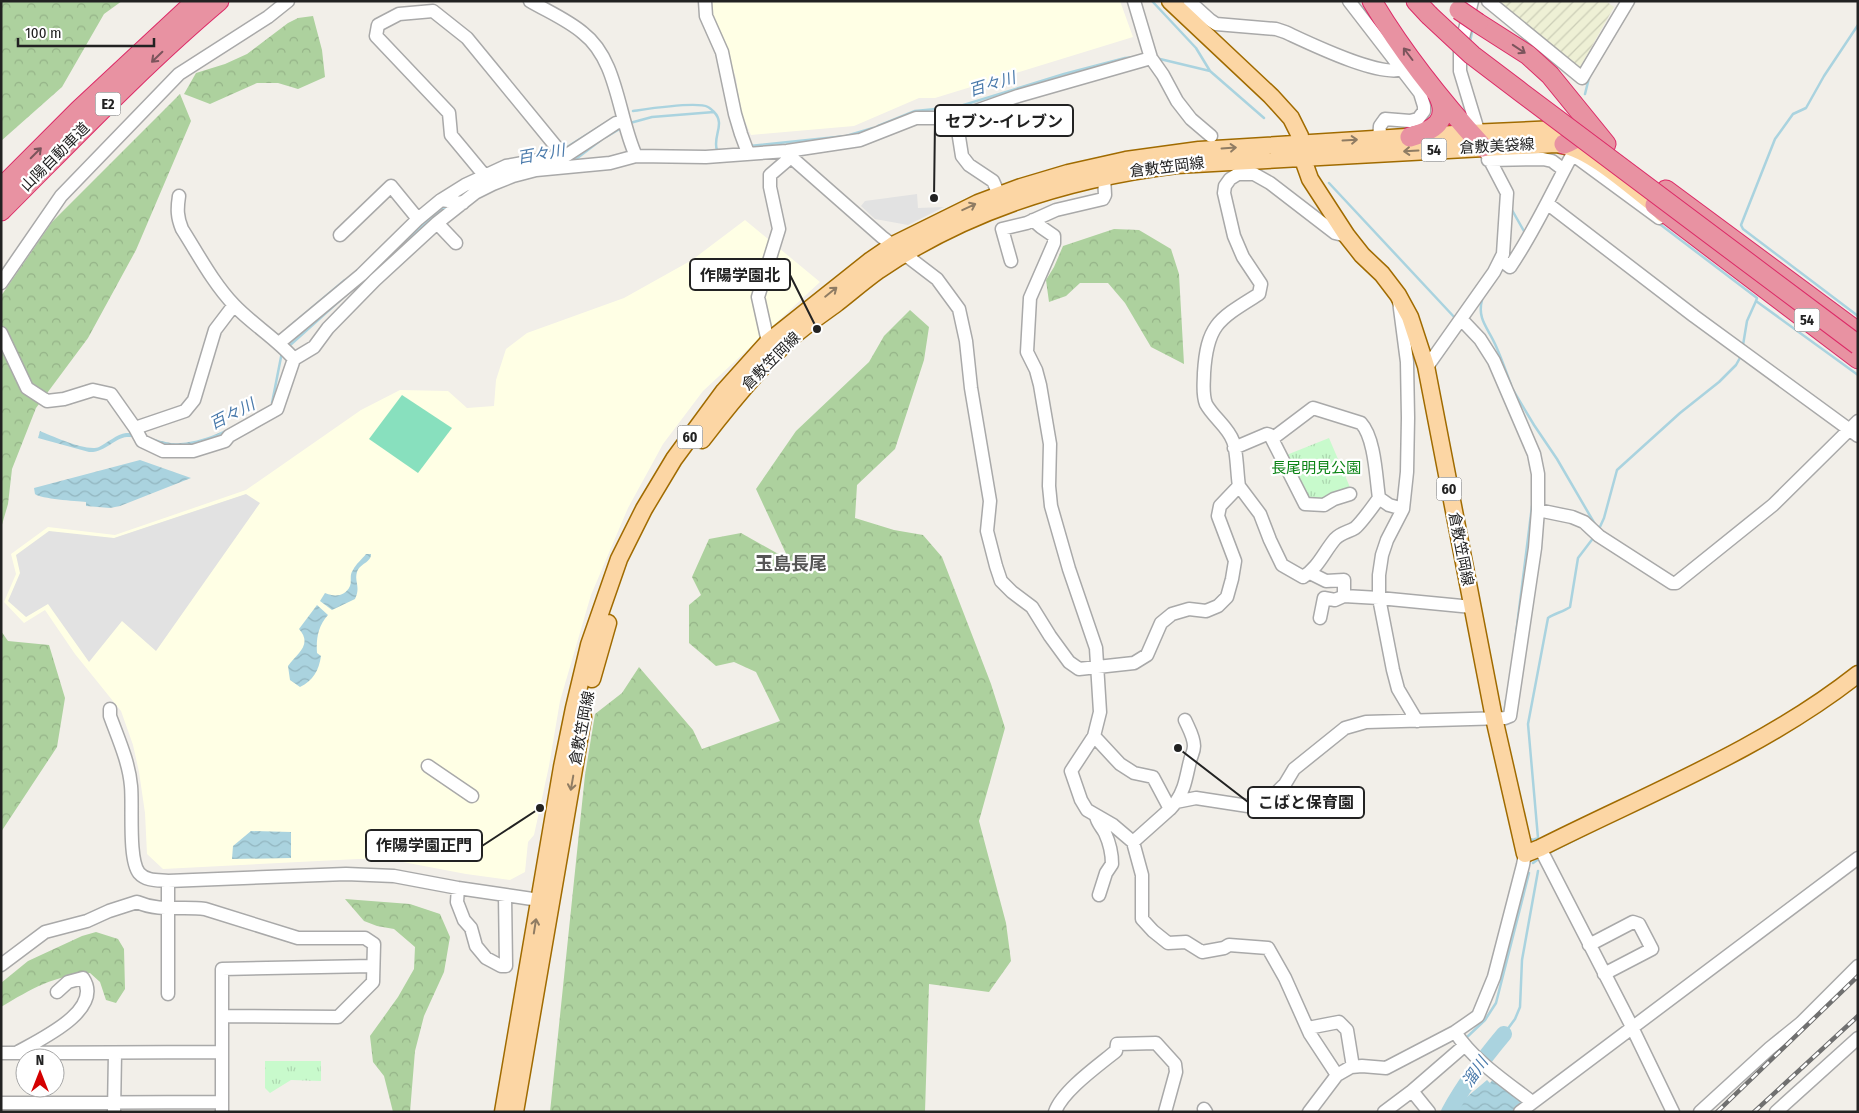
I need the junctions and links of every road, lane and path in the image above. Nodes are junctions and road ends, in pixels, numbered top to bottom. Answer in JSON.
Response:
{"nodes":[{"id":1,"x":196,"y":1,"type":"edge"},
{"id":2,"x":219,"y":1,"type":"edge"},
{"id":3,"x":288,"y":1,"type":"edge"},
{"id":4,"x":530,"y":1,"type":"edge"},
{"id":5,"x":705,"y":1,"type":"edge"},
{"id":6,"x":1134,"y":1,"type":"edge"},
{"id":7,"x":1170,"y":1,"type":"edge"},
{"id":8,"x":1189,"y":1,"type":"edge"},
{"id":9,"x":1349,"y":1,"type":"edge"},
{"id":10,"x":1372,"y":1,"type":"edge"},
{"id":11,"x":1416,"y":1,"type":"edge"},
{"id":12,"x":1488,"y":1,"type":"edge"},
{"id":13,"x":1628,"y":1,"type":"edge"},
{"id":14,"x":1460,"y":4,"type":"edge"},
{"id":15,"x":1424,"y":8,"type":"edge"},
{"id":16,"x":1151,"y":58,"type":"junction"},
{"id":17,"x":1402,"y":69,"type":"junction"},
{"id":18,"x":1437,"y":93,"type":"junction"},
{"id":19,"x":1580,"y":111,"type":"junction"},
{"id":20,"x":956,"y":118,"type":"junction"},
{"id":21,"x":624,"y":125,"type":"junction"},
{"id":22,"x":1581,"y":132,"type":"junction"},
{"id":23,"x":1211,"y":136,"type":"dead end"},
{"id":24,"x":1410,"y":137,"type":"junction"},
{"id":25,"x":1379,"y":139,"type":"junction"},
{"id":26,"x":1480,"y":143,"type":"junction"},
{"id":27,"x":1564,"y":144,"type":"junction"},
{"id":28,"x":1606,"y":144,"type":"junction"},
{"id":29,"x":1302,"y":150,"type":"junction"},
{"id":30,"x":748,"y":151,"type":"junction"},
{"id":31,"x":789,"y":154,"type":"junction"},
{"id":32,"x":636,"y":156,"type":"junction"},
{"id":33,"x":564,"y":157,"type":"junction"},
{"id":34,"x":1561,"y":167,"type":"junction"},
{"id":35,"x":483,"y":173,"type":"junction"},
{"id":36,"x":1104,"y":176,"type":"junction"},
{"id":37,"x":1,"y":188,"type":"edge"},
{"id":38,"x":1666,"y":190,"type":"junction"},
{"id":39,"x":999,"y":194,"type":"junction"},
{"id":40,"x":179,"y":196,"type":"dead end"},
{"id":41,"x":443,"y":201,"type":"junction"},
{"id":42,"x":462,"y":203,"type":"junction"},
{"id":43,"x":1548,"y":204,"type":"junction"},
{"id":44,"x":1655,"y":205,"type":"junction"},
{"id":45,"x":1,"y":211,"type":"edge"},
{"id":46,"x":416,"y":216,"type":"junction"},
{"id":47,"x":1033,"y":220,"type":"junction"},
{"id":48,"x":437,"y":223,"type":"junction"},
{"id":49,"x":340,"y":235,"type":"dead end"},
{"id":50,"x":1347,"y":236,"type":"junction"},
{"id":51,"x":1683,"y":237,"type":"junction"},
{"id":52,"x":456,"y":243,"type":"dead end"},
{"id":53,"x":899,"y":250,"type":"junction"},
{"id":54,"x":1011,"y":260,"type":"dead end"},
{"id":55,"x":1504,"y":263,"type":"junction"},
{"id":56,"x":371,"y":275,"type":"junction"},
{"id":57,"x":1,"y":284,"type":"edge"},
{"id":58,"x":1398,"y":295,"type":"junction"},
{"id":59,"x":234,"y":304,"type":"junction"},
{"id":60,"x":1858,"y":322,"type":"edge"},
{"id":61,"x":1459,"y":323,"type":"junction"},
{"id":62,"x":1858,"y":332,"type":"edge"},
{"id":63,"x":1,"y":333,"type":"edge"},
{"id":64,"x":768,"y":342,"type":"junction"},
{"id":65,"x":1858,"y":346,"type":"edge"},
{"id":66,"x":286,"y":350,"type":"junction"},
{"id":67,"x":1858,"y":359,"type":"edge"},
{"id":68,"x":1426,"y":366,"type":"junction"},
{"id":69,"x":1858,"y":368,"type":"edge"},
{"id":70,"x":1855,"y":429,"type":"edge"},
{"id":71,"x":138,"y":433,"type":"junction"},
{"id":72,"x":1272,"y":439,"type":"junction"},
{"id":73,"x":1234,"y":448,"type":"junction"},
{"id":74,"x":1239,"y":486,"type":"junction"},
{"id":75,"x":1350,"y":494,"type":"dead end"},
{"id":76,"x":1380,"y":498,"type":"junction"},
{"id":77,"x":1403,"y":509,"type":"junction"},
{"id":78,"x":1534,"y":512,"type":"junction"},
{"id":79,"x":1310,"y":573,"type":"junction"},
{"id":80,"x":1344,"y":596,"type":"junction"},
{"id":81,"x":1380,"y":598,"type":"junction"},
{"id":82,"x":1472,"y":607,"type":"junction"},
{"id":83,"x":1320,"y":618,"type":"dead end"},
{"id":84,"x":1098,"y":667,"type":"junction"},
{"id":85,"x":1858,"y":674,"type":"edge"},
{"id":86,"x":110,"y":709,"type":"dead end"},
{"id":87,"x":1500,"y":718,"type":"junction"},
{"id":88,"x":1185,"y":720,"type":"dead end"},
{"id":89,"x":1417,"y":721,"type":"junction"},
{"id":90,"x":1094,"y":736,"type":"junction"},
{"id":91,"x":428,"y":766,"type":"dead end"},
{"id":92,"x":472,"y":796,"type":"dead end"},
{"id":93,"x":1173,"y":806,"type":"junction"},
{"id":94,"x":1096,"y":816,"type":"junction"},
{"id":95,"x":1133,"y":842,"type":"junction"},
{"id":96,"x":1538,"y":853,"type":"junction"},
{"id":97,"x":1858,"y":858,"type":"edge"},
{"id":98,"x":168,"y":881,"type":"junction"},
{"id":99,"x":458,"y":888,"type":"junction"},
{"id":100,"x":505,"y":895,"type":"junction"},
{"id":101,"x":1099,"y":895,"type":"dead end"},
{"id":102,"x":545,"y":901,"type":"junction"},
{"id":103,"x":168,"y":908,"type":"junction"},
{"id":104,"x":1589,"y":945,"type":"junction"},
{"id":105,"x":1,"y":965,"type":"edge"},
{"id":106,"x":374,"y":966,"type":"junction"},
{"id":107,"x":1858,"y":966,"type":"edge"},
{"id":108,"x":1604,"y":974,"type":"junction"},
{"id":109,"x":57,"y":992,"type":"dead end"},
{"id":110,"x":168,"y":994,"type":"dead end"},
{"id":111,"x":222,"y":1016,"type":"junction"},
{"id":112,"x":1631,"y":1024,"type":"junction"},
{"id":113,"x":1308,"y":1028,"type":"junction"},
{"id":114,"x":1858,"y":1038,"type":"edge"},
{"id":115,"x":1461,"y":1041,"type":"junction"},
{"id":116,"x":24,"y":1048,"type":"edge"},
{"id":117,"x":222,"y":1052,"type":"junction"},
{"id":118,"x":1,"y":1053,"type":"edge"},
{"id":119,"x":15,"y":1053,"type":"edge"},
{"id":120,"x":65,"y":1053,"type":"edge"},
{"id":121,"x":116,"y":1053,"type":"junction"},
{"id":122,"x":1353,"y":1067,"type":"junction"},
{"id":123,"x":1337,"y":1075,"type":"junction"},
{"id":124,"x":1412,"y":1091,"type":"junction"},
{"id":125,"x":1532,"y":1102,"type":"junction"},
{"id":126,"x":1,"y":1103,"type":"edge"},
{"id":127,"x":114,"y":1107,"type":"edge"},
{"id":128,"x":222,"y":1107,"type":"edge"},
{"id":129,"x":503,"y":1112,"type":"edge"},
{"id":130,"x":515,"y":1112,"type":"edge"},
{"id":131,"x":1055,"y":1112,"type":"edge"},
{"id":132,"x":1166,"y":1112,"type":"edge"},
{"id":133,"x":1309,"y":1112,"type":"edge"},
{"id":134,"x":1384,"y":1112,"type":"edge"},
{"id":135,"x":1429,"y":1112,"type":"edge"},
{"id":136,"x":1520,"y":1112,"type":"edge"},
{"id":137,"x":1673,"y":1112,"type":"edge"},
{"id":138,"x":1700,"y":1112,"type":"edge"},
{"id":139,"x":1776,"y":1112,"type":"edge"}],
"edges":[{"from":37,"to":1,"type":"highway","name":"山陽自動車道","number":"E2","one_way":true},
{"from":2,"to":45,"type":"highway","name":"山陽自動車道","number":"E2","one_way":true},
{"from":3,"to":57,"type":"street"},
{"from":4,"to":21,"type":"street"},
{"from":5,"to":30,"type":"street"},
{"from":6,"to":16,"type":"street"},
{"from":7,"to":29,"type":"main road"},
{"from":8,"to":17,"type":"street"},
{"from":9,"to":17,"type":"street"},
{"from":18,"to":10,"type":"highway","one_way":true},
{"from":11,"to":15,"type":"highway"},
{"from":12,"to":13,"type":"street"},
{"from":14,"to":19,"type":"highway","one_way":true,"bridge":true},
{"from":14,"to":26,"type":"street"},
{"from":15,"to":65,"type":"highway","bridge":true},
{"from":16,"to":20,"type":"street"},
{"from":16,"to":23,"type":"street"},
{"from":17,"to":25,"type":"street"},
{"from":18,"to":24,"type":"highway"},
{"from":18,"to":26,"type":"highway"},
{"from":19,"to":22,"type":"highway"},
{"from":19,"to":28,"type":"highway"},
{"from":20,"to":31,"type":"street"},
{"from":20,"to":39,"type":"street"},
{"from":21,"to":32,"type":"street"},
{"from":21,"to":33,"type":"street"},
{"from":22,"to":26,"type":"main road","name":"倉敷美袋線","number":"54"},
{"from":22,"to":27,"type":"highway"},
{"from":22,"to":28,"type":"main road","name":"倉敷美袋線","number":"54"},
{"from":24,"to":25,"type":"main road","name":"倉敷美袋線","number":"54"},
{"from":24,"to":26,"type":"main road","name":"倉敷美袋線","number":"54"},
{"from":29,"to":25,"type":"main road","name":"倉敷美袋線","number":"54","one_way":true},
{"from":26,"to":27,"type":"main road","name":"倉敷美袋線","number":"54"},
{"from":26,"to":29,"type":"main road","name":"倉敷美袋線","number":"54","one_way":true},
{"from":26,"to":34,"type":"street"},
{"from":26,"to":55,"type":"street"},
{"from":27,"to":44,"type":"main road","name":"倉敷美袋線","number":"54"},
{"from":28,"to":38,"type":"main road","name":"倉敷美袋線","number":"54"},
{"from":29,"to":36,"type":"main road","name":"倉敷笠岡線","number":"60"},
{"from":39,"to":29,"type":"main road","name":"倉敷笠岡線","number":"60","one_way":true},
{"from":29,"to":50,"type":"main road","name":"倉敷笠岡線","number":"60"},
{"from":30,"to":31,"type":"street"},
{"from":30,"to":32,"type":"street"},
{"from":31,"to":53,"type":"street"},
{"from":31,"to":64,"type":"street"},
{"from":32,"to":33,"type":"street"},
{"from":33,"to":35,"type":"street"},
{"from":33,"to":35,"type":"street"},
{"from":33,"to":42,"type":"street"},
{"from":34,"to":43,"type":"street"},
{"from":34,"to":51,"type":"street"},
{"from":35,"to":41,"type":"street"},
{"from":36,"to":47,"type":"street"},
{"from":36,"to":53,"type":"main road","name":"倉敷笠岡線","number":"60"},
{"from":38,"to":60,"type":"main road","name":"倉敷美袋線"},
{"from":38,"to":62,"type":"highway","number":"54"},
{"from":53,"to":39,"type":"main road","name":"倉敷笠岡線","number":"60","one_way":true},
{"from":40,"to":59,"type":"street"},
{"from":41,"to":42,"type":"street"},
{"from":41,"to":46,"type":"street"},
{"from":42,"to":48,"type":"street"},
{"from":43,"to":55,"type":"street"},
{"from":43,"to":70,"type":"street"},
{"from":44,"to":51,"type":"main road","name":"倉敷美袋線"},
{"from":44,"to":67,"type":"highway","number":"54"},
{"from":46,"to":49,"type":"street"},
{"from":46,"to":56,"type":"street"},
{"from":47,"to":54,"type":"street"},
{"from":47,"to":84,"type":"street"},
{"from":48,"to":52,"type":"street"},
{"from":48,"to":56,"type":"street"},
{"from":50,"to":58,"type":"main road","name":"倉敷笠岡線","number":"60"},
{"from":50,"to":73,"type":"street"},
{"from":51,"to":69,"type":"main road","name":"倉敷美袋線"},
{"from":64,"to":53,"type":"main road","name":"倉敷笠岡線","number":"60","one_way":true},
{"from":53,"to":84,"type":"street"},
{"from":53,"to":102,"type":"main road","name":"倉敷笠岡線","number":"60","one_way":true},
{"from":55,"to":61,"type":"street"},
{"from":56,"to":66,"type":"street"},
{"from":56,"to":66,"type":"street"},
{"from":58,"to":68,"type":"main road","name":"倉敷笠岡線","number":"60"},
{"from":58,"to":77,"type":"street"},
{"from":59,"to":66,"type":"street"},
{"from":59,"to":71,"type":"street"},
{"from":61,"to":68,"type":"street"},
{"from":61,"to":78,"type":"street"},
{"from":63,"to":71,"type":"street"},
{"from":64,"to":102,"type":"main road","name":"倉敷笠岡線","number":"60"},
{"from":66,"to":71,"type":"street"},
{"from":68,"to":82,"type":"main road","name":"倉敷笠岡線","number":"60"},
{"from":70,"to":78,"type":"street"},
{"from":72,"to":73,"type":"street"},
{"from":72,"to":75,"type":"street"},
{"from":72,"to":76,"type":"street"},
{"from":73,"to":74,"type":"street"},
{"from":74,"to":79,"type":"street"},
{"from":74,"to":84,"type":"street"},
{"from":76,"to":77,"type":"street"},
{"from":76,"to":79,"type":"street"},
{"from":77,"to":81,"type":"street"},
{"from":78,"to":87,"type":"street"},
{"from":79,"to":80,"type":"street"},
{"from":80,"to":81,"type":"street"},
{"from":80,"to":83,"type":"street"},
{"from":81,"to":82,"type":"street"},
{"from":81,"to":89,"type":"street"},
{"from":82,"to":87,"type":"main road","name":"倉敷笠岡線","number":"60"},
{"from":84,"to":90,"type":"street"},
{"from":85,"to":96,"type":"main road"},
{"from":86,"to":98,"type":"street"},
{"from":87,"to":89,"type":"street"},
{"from":87,"to":96,"type":"main road","name":"倉敷笠岡線","number":"60"},
{"from":88,"to":93,"type":"street"},
{"from":89,"to":93,"type":"street"},
{"from":90,"to":93,"type":"street"},
{"from":90,"to":94,"type":"street"},
{"from":91,"to":92,"type":"street"},
{"from":93,"to":95,"type":"street"},
{"from":94,"to":95,"type":"street"},
{"from":94,"to":101,"type":"street"},
{"from":95,"to":113,"type":"street"},
{"from":96,"to":104,"type":"street"},
{"from":96,"to":115,"type":"street"},
{"from":97,"to":112,"type":"street"},
{"from":98,"to":99,"type":"street"},
{"from":98,"to":103,"type":"street"},
{"from":99,"to":100,"type":"street"},
{"from":99,"to":100,"type":"street"},
{"from":100,"to":102,"type":"street"},
{"from":129,"to":102,"type":"main road","name":"倉敷笠岡線","number":"60","one_way":true},
{"from":102,"to":130,"type":"main road","name":"倉敷笠岡線","number":"60"},
{"from":103,"to":105,"type":"street"},
{"from":103,"to":106,"type":"street"},
{"from":103,"to":110,"type":"street"},
{"from":104,"to":108,"type":"street"},
{"from":104,"to":108,"type":"street"},
{"from":106,"to":111,"type":"street"},
{"from":106,"to":111,"type":"street"},
{"from":107,"to":138,"type":"street"},
{"from":108,"to":112,"type":"street"},
{"from":109,"to":116,"type":"street"},
{"from":111,"to":117,"type":"street"},
{"from":112,"to":125,"type":"street"},
{"from":112,"to":137,"type":"street"},
{"from":113,"to":122,"type":"street"},
{"from":113,"to":123,"type":"street"},
{"from":114,"to":139,"type":"street"},
{"from":115,"to":122,"type":"street"},
{"from":115,"to":124,"type":"street"},
{"from":115,"to":125,"type":"street"},
{"from":117,"to":121,"type":"street"},
{"from":117,"to":128,"type":"street"},
{"from":118,"to":119,"type":"street"},
{"from":120,"to":121,"type":"street"},
{"from":121,"to":127,"type":"street"},
{"from":122,"to":123,"type":"street"},
{"from":123,"to":133,"type":"street"},
{"from":124,"to":134,"type":"street"},
{"from":124,"to":135,"type":"street"},
{"from":125,"to":136,"type":"street"},
{"from":126,"to":127,"type":"street"},
{"from":127,"to":128,"type":"street"},
{"from":131,"to":132,"type":"street"}]}
